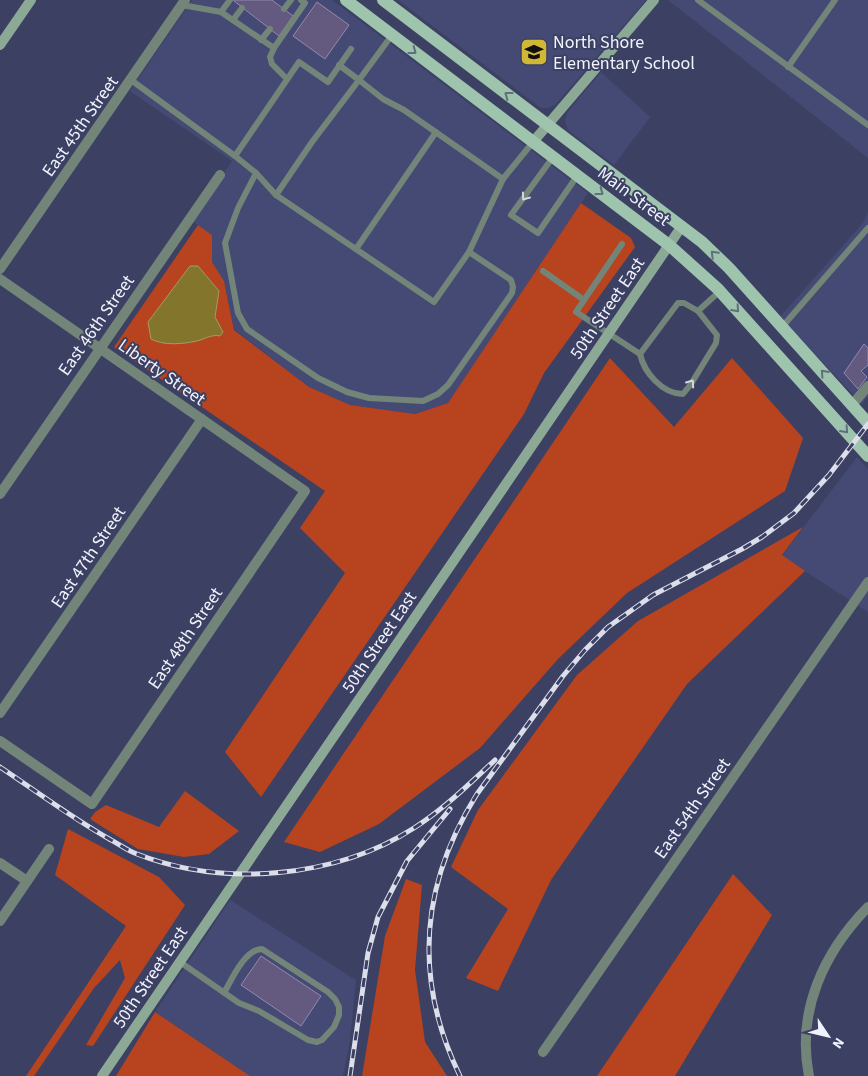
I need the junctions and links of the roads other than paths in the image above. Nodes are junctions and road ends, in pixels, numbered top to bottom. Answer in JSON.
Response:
{"nodes":[{"id":1,"x":31,"y":0,"type":"edge"},
{"id":2,"x":230,"y":0,"type":"edge"},
{"id":3,"x":291,"y":0,"type":"edge"},
{"id":4,"x":301,"y":0,"type":"edge"},
{"id":5,"x":346,"y":0,"type":"edge"},
{"id":6,"x":383,"y":0,"type":"edge"},
{"id":7,"x":654,"y":0,"type":"edge"},
{"id":8,"x":835,"y":0,"type":"edge"},
{"id":9,"x":702,"y":1,"type":"edge"},
{"id":10,"x":184,"y":3,"type":"edge"},
{"id":11,"x":242,"y":8,"type":"dead end"},
{"id":12,"x":284,"y":9,"type":"dead end"},
{"id":13,"x":221,"y":12,"type":"junction"},
{"id":14,"x":233,"y":20,"type":"junction"},
{"id":15,"x":270,"y":29,"type":"dead end"},
{"id":16,"x":392,"y":35,"type":"junction"},
{"id":17,"x":261,"y":40,"type":"junction"},
{"id":18,"x":0,"y":45,"type":"edge"},
{"id":19,"x":274,"y":48,"type":"junction"},
{"id":20,"x":351,"y":49,"type":"dead end"},
{"id":21,"x":340,"y":65,"type":"junction"},
{"id":22,"x":788,"y":67,"type":"junction"},
{"id":23,"x":131,"y":80,"type":"junction"},
{"id":24,"x":287,"y":80,"type":"junction"},
{"id":25,"x":359,"y":80,"type":"junction"},
{"id":26,"x":547,"y":125,"type":"junction"},
{"id":27,"x":868,"y":126,"type":"edge"},
{"id":28,"x":436,"y":132,"type":"junction"},
{"id":29,"x":533,"y":142,"type":"junction"},
{"id":30,"x":235,"y":156,"type":"junction"},
{"id":31,"x":553,"y":157,"type":"junction"},
{"id":32,"x":256,"y":173,"type":"junction"},
{"id":33,"x":220,"y":175,"type":"dead end"},
{"id":34,"x":577,"y":176,"type":"junction"},
{"id":35,"x":503,"y":179,"type":"junction"},
{"id":36,"x":276,"y":195,"type":"junction"},
{"id":37,"x":682,"y":226,"type":"junction"},
{"id":38,"x":868,"y":228,"type":"edge"},
{"id":39,"x":622,"y":244,"type":"dead end"},
{"id":40,"x":669,"y":245,"type":"junction"},
{"id":41,"x":356,"y":249,"type":"junction"},
{"id":42,"x":469,"y":252,"type":"junction"},
{"id":43,"x":0,"y":269,"type":"edge"},
{"id":44,"x":543,"y":271,"type":"dead end"},
{"id":45,"x":0,"y":279,"type":"edge"},
{"id":46,"x":720,"y":291,"type":"junction"},
{"id":47,"x":584,"y":300,"type":"junction"},
{"id":48,"x":698,"y":312,"type":"junction"},
{"id":49,"x":782,"y":327,"type":"junction"},
{"id":50,"x":610,"y":333,"type":"junction"},
{"id":51,"x":99,"y":348,"type":"junction"},
{"id":52,"x":640,"y":354,"type":"junction"},
{"id":53,"x":868,"y":386,"type":"edge"},
{"id":54,"x":852,"y":405,"type":"junction"},
{"id":55,"x":202,"y":419,"type":"junction"},
{"id":56,"x":868,"y":423,"type":"edge"},
{"id":57,"x":868,"y":456,"type":"edge"},
{"id":58,"x":305,"y":491,"type":"joint"},
{"id":59,"x":0,"y":494,"type":"edge"},
{"id":60,"x":868,"y":582,"type":"edge"},
{"id":61,"x":0,"y":713,"type":"edge"},
{"id":62,"x":0,"y":742,"type":"edge"},
{"id":63,"x":49,"y":849,"type":"dead end"},
{"id":64,"x":0,"y":862,"type":"edge"},
{"id":65,"x":27,"y":881,"type":"junction"},
{"id":66,"x":868,"y":906,"type":"edge"},
{"id":67,"x":0,"y":921,"type":"edge"},
{"id":68,"x":180,"y":962,"type":"junction"},
{"id":69,"x":224,"y":992,"type":"junction"},
{"id":70,"x":543,"y":1052,"type":"dead end"},
{"id":71,"x":102,"y":1076,"type":"edge"},
{"id":72,"x":809,"y":1076,"type":"edge"}],
"edges":[{"from":1,"to":18,"type":"street"},
{"from":2,"to":13,"type":"lane"},
{"from":3,"to":12,"type":"lane"},
{"from":4,"to":19,"type":"lane"},
{"from":5,"to":16,"type":"main road","name":"Main Street"},
{"from":26,"to":6,"type":"main road","name":"Main Street","one_way":true},
{"from":7,"to":26,"type":"street"},
{"from":8,"to":22,"type":"lane"},
{"from":9,"to":22,"type":"lane"},
{"from":10,"to":13,"type":"lane"},
{"from":10,"to":23,"type":"street","name":"East 45th Street"},
{"from":11,"to":14,"type":"lane"},
{"from":13,"to":14,"type":"lane"},
{"from":14,"to":17,"type":"lane"},
{"from":15,"to":17,"type":"lane"},
{"from":16,"to":25,"type":"lane"},
{"from":16,"to":29,"type":"main road","name":"Main Street","one_way":true},
{"from":17,"to":19,"type":"lane"},
{"from":19,"to":24,"type":"lane"},
{"from":20,"to":21,"type":"lane"},
{"from":21,"to":24,"type":"lane"},
{"from":21,"to":25,"type":"lane"},
{"from":22,"to":27,"type":"lane"},
{"from":23,"to":30,"type":"lane"},
{"from":23,"to":43,"type":"street","name":"East 45th Street"},
{"from":24,"to":30,"type":"lane"},
{"from":25,"to":28,"type":"lane"},
{"from":25,"to":36,"type":"lane"},
{"from":26,"to":29,"type":"street"},
{"from":26,"to":37,"type":"main road","name":"Main Street"},
{"from":28,"to":35,"type":"lane"},
{"from":28,"to":41,"type":"lane"},
{"from":29,"to":31,"type":"main road","name":"Main Street"},
{"from":29,"to":35,"type":"lane"},
{"from":30,"to":32,"type":"lane"},
{"from":31,"to":34,"type":"main road","name":"Main Street"},
{"from":31,"to":34,"type":"lane","one_way":true},
{"from":32,"to":36,"type":"lane"},
{"from":32,"to":42,"type":"lane"},
{"from":33,"to":51,"type":"street","name":"East 46th Street"},
{"from":34,"to":40,"type":"main road","name":"Main Street","one_way":true},
{"from":35,"to":42,"type":"lane"},
{"from":36,"to":41,"type":"lane"},
{"from":37,"to":40,"type":"street","name":"50th Street East"},
{"from":49,"to":37,"type":"main road","name":"Main Street","one_way":true},
{"from":38,"to":49,"type":"lane"},
{"from":39,"to":47,"type":"lane"},
{"from":40,"to":46,"type":"main road","name":"Main Street"},
{"from":40,"to":50,"type":"street","name":"50th Street East"},
{"from":41,"to":42,"type":"lane"},
{"from":44,"to":47,"type":"lane"},
{"from":45,"to":51,"type":"street","name":"Liberty Street"},
{"from":46,"to":48,"type":"lane"},
{"from":46,"to":57,"type":"main road","name":"Main Street","one_way":true},
{"from":47,"to":50,"type":"lane"},
{"from":48,"to":52,"type":"lane"},
{"from":52,"to":48,"type":"lane","one_way":true},
{"from":54,"to":49,"type":"main road","name":"Main Street","one_way":true},
{"from":50,"to":52,"type":"lane"},
{"from":50,"to":68,"type":"street","name":"50th Street East"},
{"from":51,"to":55,"type":"street","name":"Liberty Street"},
{"from":51,"to":59,"type":"street","name":"East 46th Street"},
{"from":53,"to":54,"type":"street"},
{"from":54,"to":56,"type":"main road","name":"Main Street"},
{"from":55,"to":58,"type":"street","name":"Liberty Street"},
{"from":55,"to":61,"type":"street","name":"East 47th Street"},
{"from":58,"to":62,"type":"street","name":"East 48th Street"},
{"from":60,"to":70,"type":"street","name":"East 54th Street"},
{"from":63,"to":65,"type":"street"},
{"from":64,"to":65,"type":"street"},
{"from":65,"to":67,"type":"street"},
{"from":66,"to":72,"type":"street"},
{"from":68,"to":69,"type":"lane"},
{"from":68,"to":71,"type":"street","name":"50th Street East"},
{"from":69,"to":69,"type":"lane"}]}
